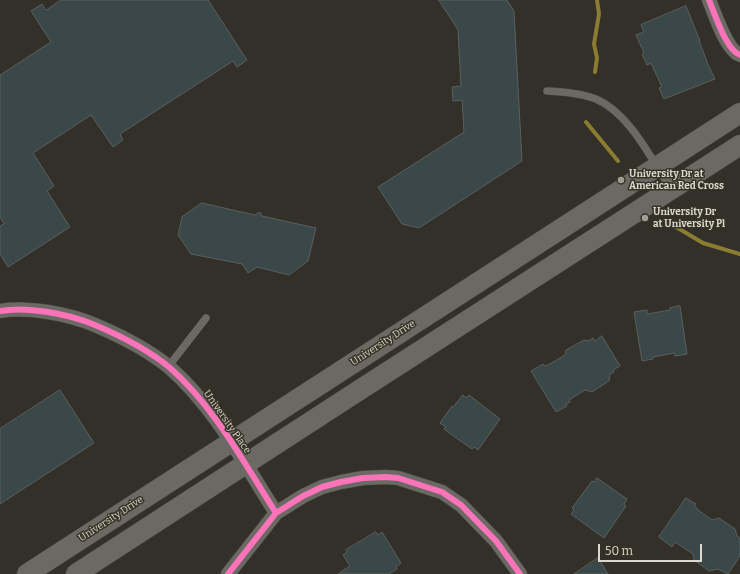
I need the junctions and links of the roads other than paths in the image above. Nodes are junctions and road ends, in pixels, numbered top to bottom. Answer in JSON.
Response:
{"nodes":[{"id":1,"x":709,"y":0,"type":"edge"},
{"id":2,"x":740,"y":55,"type":"edge"},
{"id":3,"x":547,"y":91,"type":"dead end"},
{"id":4,"x":740,"y":113,"type":"edge"},
{"id":5,"x":740,"y":145,"type":"edge"},
{"id":6,"x":657,"y":167,"type":"junction"},
{"id":7,"x":671,"y":190,"type":"junction"},
{"id":8,"x":0,"y":311,"type":"edge"},
{"id":9,"x":206,"y":318,"type":"dead end"},
{"id":10,"x":168,"y":367,"type":"junction"},
{"id":11,"x":230,"y":442,"type":"junction"},
{"id":12,"x":245,"y":465,"type":"junction"},
{"id":13,"x":276,"y":514,"type":"junction"},
{"id":14,"x":27,"y":574,"type":"edge"},
{"id":15,"x":76,"y":574,"type":"edge"},
{"id":16,"x":228,"y":574,"type":"edge"},
{"id":17,"x":520,"y":574,"type":"edge"}],
"edges":[{"from":1,"to":2,"type":"street"},
{"from":3,"to":6,"type":"lane"},
{"from":4,"to":6,"type":"main road","name":"University Drive"},
{"from":5,"to":7,"type":"main road"},
{"from":6,"to":7,"type":"lane"},
{"from":6,"to":11,"type":"main road","name":"University Drive"},
{"from":7,"to":12,"type":"main road"},
{"from":8,"to":10,"type":"street","name":"University Place"},
{"from":9,"to":10,"type":"lane"},
{"from":10,"to":11,"type":"street","name":"University Place"},
{"from":11,"to":12,"type":"street","name":"University Place"},
{"from":11,"to":14,"type":"main road","name":"University Drive"},
{"from":12,"to":13,"type":"street","name":"University Place"},
{"from":12,"to":15,"type":"main road"},
{"from":13,"to":16,"type":"street"},
{"from":13,"to":17,"type":"street"}]}
